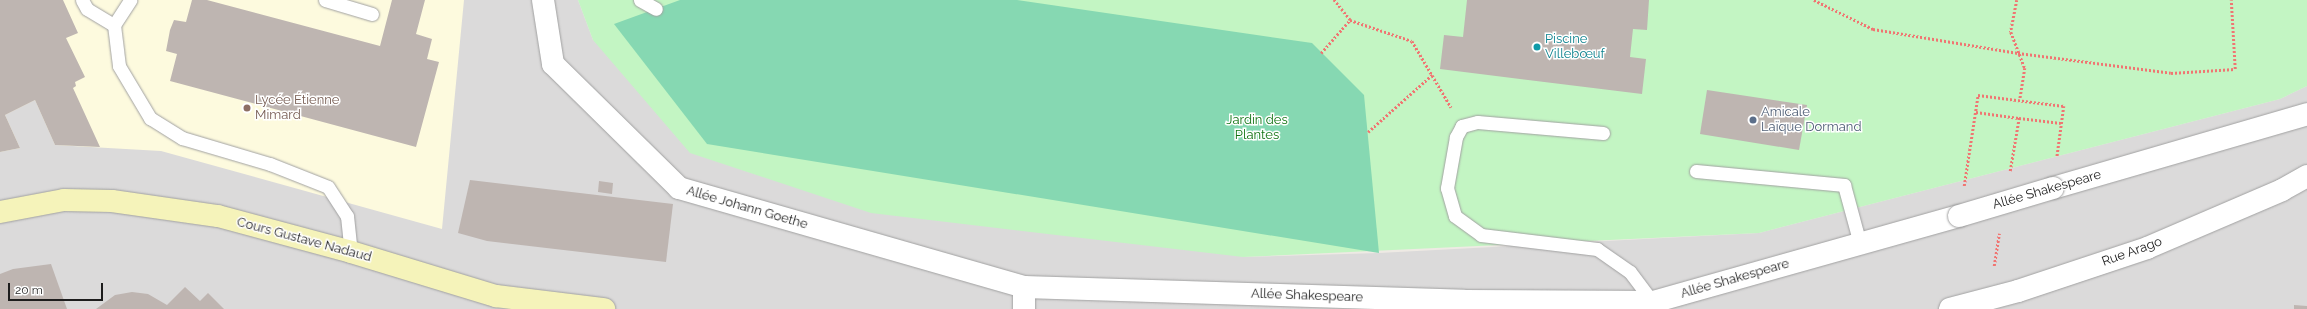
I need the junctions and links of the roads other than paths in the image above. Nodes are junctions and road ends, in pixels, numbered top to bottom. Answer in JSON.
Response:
{"nodes":[{"id":1,"x":82,"y":0,"type":"edge"},
{"id":2,"x":130,"y":0,"type":"edge"},
{"id":3,"x":325,"y":0,"type":"edge"},
{"id":4,"x":543,"y":0,"type":"edge"},
{"id":5,"x":640,"y":0,"type":"edge"},
{"id":6,"x":656,"y":9,"type":"dead end"},
{"id":7,"x":372,"y":14,"type":"dead end"},
{"id":8,"x":114,"y":25,"type":"junction"},
{"id":9,"x":2307,"y":114,"type":"edge"},
{"id":10,"x":1603,"y":133,"type":"dead end"},
{"id":11,"x":1696,"y":171,"type":"dead end"},
{"id":12,"x":2307,"y":176,"type":"edge"},
{"id":13,"x":0,"y":212,"type":"edge"},
{"id":14,"x":1860,"y":244,"type":"junction"},
{"id":15,"x":351,"y":252,"type":"junction"},
{"id":16,"x":1024,"y":287,"type":"junction"},
{"id":17,"x":495,"y":302,"type":"edge"},
{"id":18,"x":1653,"y":302,"type":"junction"},
{"id":19,"x":604,"y":309,"type":"edge"},
{"id":20,"x":1024,"y":309,"type":"edge"},
{"id":21,"x":1950,"y":309,"type":"edge"}],
"edges":[{"from":1,"to":8,"type":"lane"},
{"from":2,"to":8,"type":"lane"},
{"from":3,"to":7,"type":"lane"},
{"from":4,"to":16,"type":"street","name":"Allée Johann Goethe"},
{"from":5,"to":6,"type":"lane"},
{"from":8,"to":15,"type":"lane"},
{"from":9,"to":14,"type":"street","name":"Allée Shakespeare","bridge":true},
{"from":10,"to":18,"type":"lane"},
{"from":11,"to":14,"type":"lane"},
{"from":12,"to":21,"type":"street","name":"Rue Arago"},
{"from":13,"to":15,"type":"main road","name":"Cours Gustave Nadaud"},
{"from":14,"to":18,"type":"street","name":"Allée Shakespeare"},
{"from":15,"to":17,"type":"main road","name":"Cours Gustave Nadaud"},
{"from":16,"to":18,"type":"street","name":"Allée Shakespeare"},
{"from":16,"to":20,"type":"street"},
{"from":17,"to":19,"type":"main road","name":"Cours Gustave Nadaud"}]}
